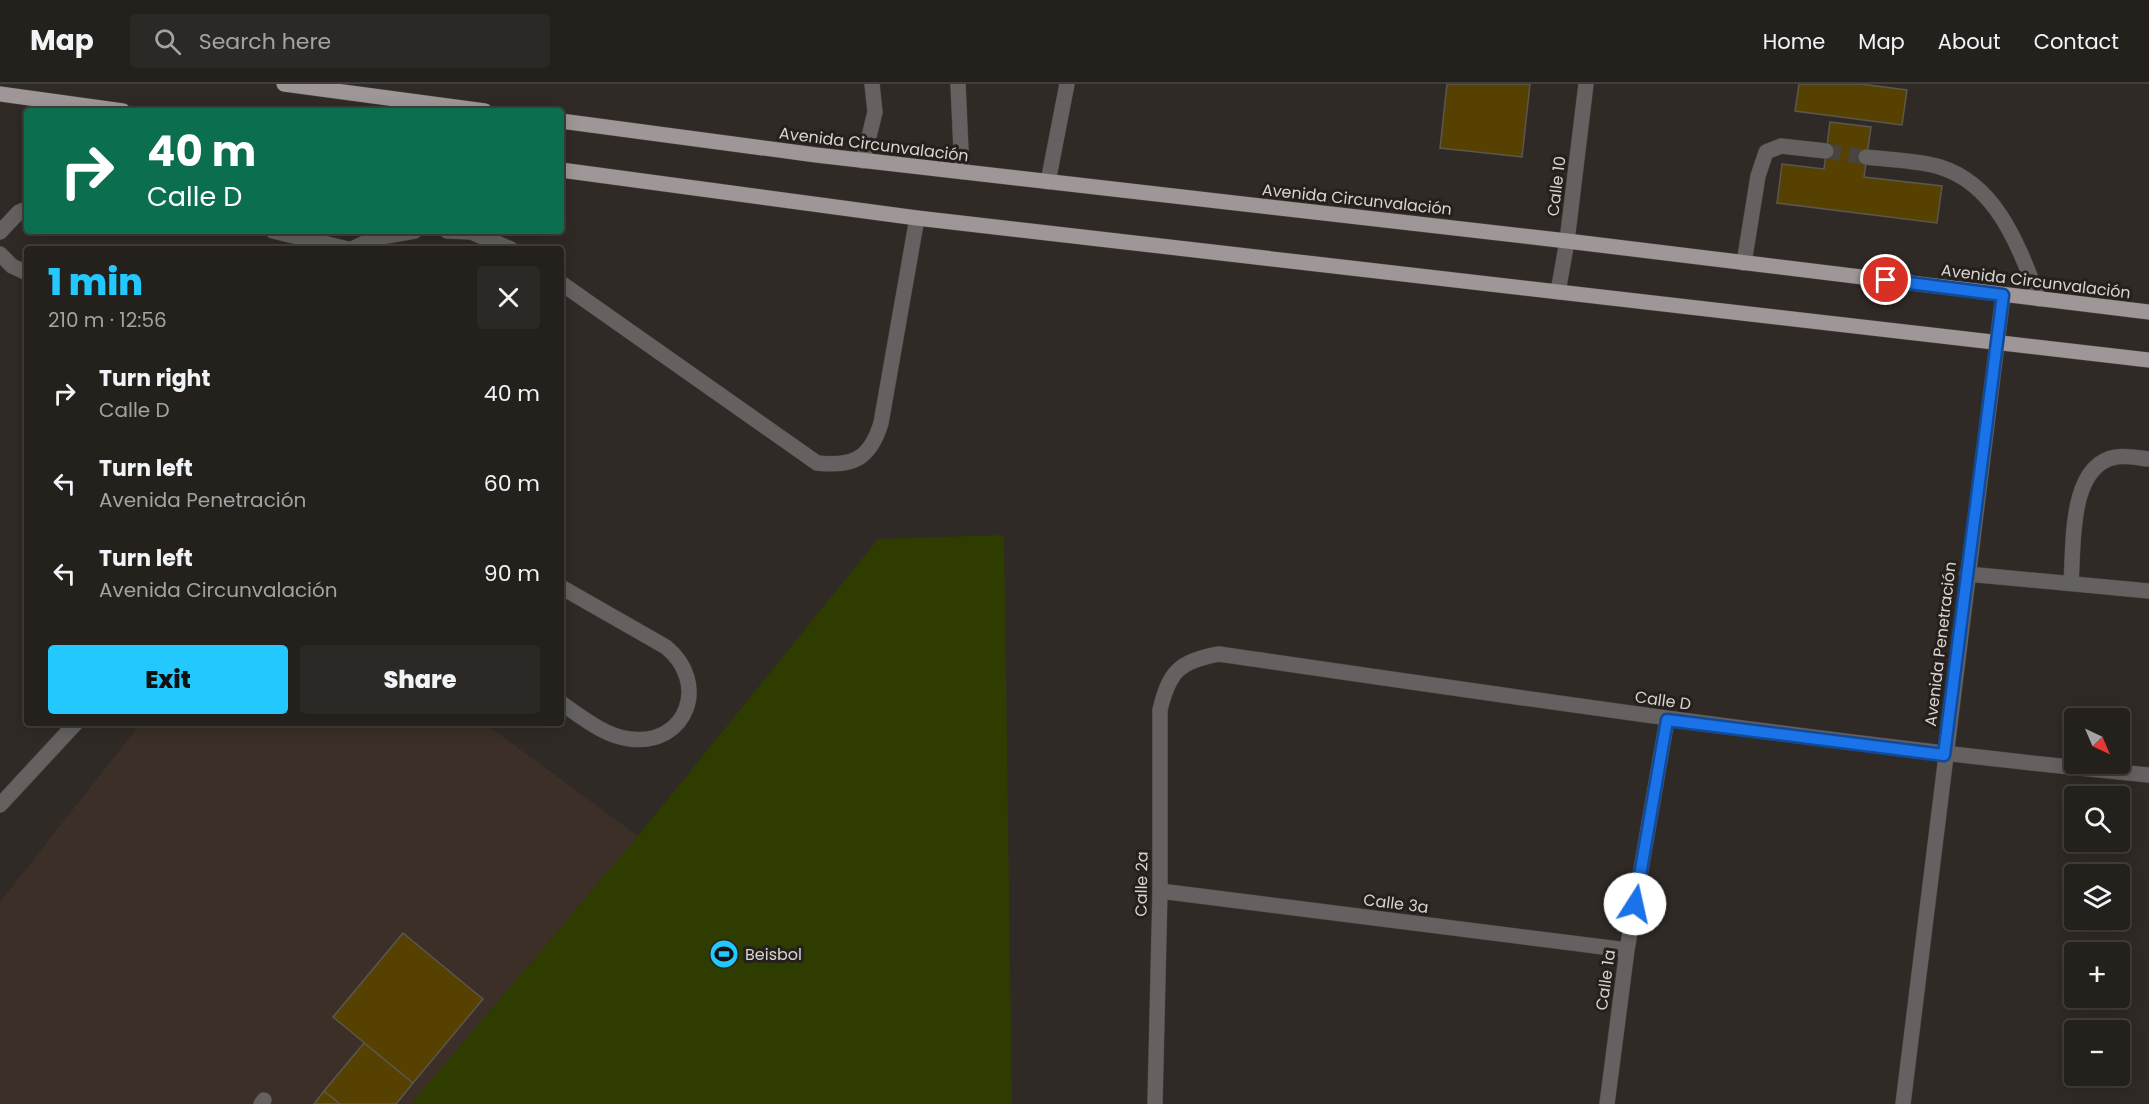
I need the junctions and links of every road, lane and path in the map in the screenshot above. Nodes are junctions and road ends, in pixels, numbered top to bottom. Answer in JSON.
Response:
{"nodes":[{"id":1,"x":284,"y":84,"type":"edge"},
{"id":2,"x":872,"y":84,"type":"edge"},
{"id":3,"x":958,"y":84,"type":"edge"},
{"id":4,"x":1068,"y":84,"type":"edge"},
{"id":5,"x":1586,"y":84,"type":"edge"},
{"id":6,"x":0,"y":94,"type":"edge"},
{"id":7,"x":101,"y":108,"type":"edge"},
{"id":8,"x":463,"y":108,"type":"edge"},
{"id":9,"x":564,"y":121,"type":"edge"},
{"id":10,"x":1826,"y":151,"type":"tunnel mouth"},
{"id":11,"x":1866,"y":157,"type":"tunnel mouth"},
{"id":12,"x":863,"y":160,"type":"junction"},
{"id":13,"x":564,"y":170,"type":"edge"},
{"id":14,"x":962,"y":172,"type":"junction"},
{"id":15,"x":1048,"y":182,"type":"junction"},
{"id":16,"x":24,"y":210,"type":"edge"},
{"id":17,"x":917,"y":218,"type":"junction"},
{"id":18,"x":0,"y":232,"type":"edge"},
{"id":19,"x":286,"y":234,"type":"edge"},
{"id":20,"x":395,"y":234,"type":"edge"},
{"id":21,"x":476,"y":234,"type":"edge"},
{"id":22,"x":1567,"y":240,"type":"junction"},
{"id":23,"x":337,"y":246,"type":"edge"},
{"id":24,"x":356,"y":246,"type":"edge"},
{"id":25,"x":505,"y":246,"type":"edge"},
{"id":26,"x":0,"y":254,"type":"edge"},
{"id":27,"x":1744,"y":263,"type":"junction"},
{"id":28,"x":24,"y":272,"type":"edge"},
{"id":29,"x":564,"y":285,"type":"edge"},
{"id":30,"x":1558,"y":292,"type":"junction"},
{"id":31,"x":2003,"y":295,"type":"junction"},
{"id":32,"x":2039,"y":299,"type":"junction"},
{"id":33,"x":2149,"y":312,"type":"edge"},
{"id":34,"x":1996,"y":344,"type":"junction"},
{"id":35,"x":2149,"y":360,"type":"edge"},
{"id":36,"x":2149,"y":459,"type":"edge"},
{"id":37,"x":1967,"y":574,"type":"junction"},
{"id":38,"x":2071,"y":583,"type":"junction"},
{"id":39,"x":564,"y":589,"type":"edge"},
{"id":40,"x":2149,"y":591,"type":"edge"},
{"id":41,"x":1176,"y":669,"type":"joint"},
{"id":42,"x":564,"y":705,"type":"edge"},
{"id":43,"x":1667,"y":720,"type":"junction"},
{"id":44,"x":73,"y":726,"type":"edge"},
{"id":45,"x":1944,"y":755,"type":"junction"},
{"id":46,"x":2149,"y":775,"type":"edge"},
{"id":47,"x":0,"y":805,"type":"edge"},
{"id":48,"x":1160,"y":891,"type":"junction"},
{"id":49,"x":1627,"y":950,"type":"junction"},
{"id":50,"x":1155,"y":1104,"type":"edge"},
{"id":51,"x":1607,"y":1104,"type":"edge"},
{"id":52,"x":1903,"y":1104,"type":"edge"}],
"edges":[{"from":1,"to":8,"type":"main road"},
{"from":2,"to":12,"type":"street"},
{"from":3,"to":14,"type":"street"},
{"from":4,"to":15,"type":"street"},
{"from":5,"to":22,"type":"street","name":"Calle 10"},
{"from":6,"to":7,"type":"main road"},
{"from":9,"to":12,"type":"main road","name":"Avenida Circunvalación"},
{"from":10,"to":27,"type":"street"},
{"from":11,"to":32,"type":"street"},
{"from":12,"to":14,"type":"main road","name":"Avenida Circunvalación"},
{"from":13,"to":17,"type":"main road"},
{"from":14,"to":15,"type":"main road","name":"Avenida Circunvalación"},
{"from":15,"to":22,"type":"main road","name":"Avenida Circunvalación"},
{"from":16,"to":18,"type":"street"},
{"from":17,"to":29,"type":"street"},
{"from":17,"to":30,"type":"main road"},
{"from":19,"to":23,"type":"street"},
{"from":20,"to":24,"type":"street"},
{"from":21,"to":25,"type":"street"},
{"from":22,"to":27,"type":"main road","name":"Avenida Circunvalación"},
{"from":22,"to":30,"type":"street","name":"Calle 10"},
{"from":26,"to":28,"type":"street"},
{"from":27,"to":31,"type":"main road","name":"Avenida Circunvalación"},
{"from":30,"to":34,"type":"main road"},
{"from":31,"to":32,"type":"main road","name":"Avenida Circunvalación"},
{"from":31,"to":34,"type":"street","name":"Avenida Penetración"},
{"from":32,"to":33,"type":"main road","name":"Avenida Circunvalación"},
{"from":34,"to":35,"type":"main road"},
{"from":34,"to":37,"type":"street","name":"Avenida Penetración"},
{"from":36,"to":38,"type":"street"},
{"from":37,"to":38,"type":"street"},
{"from":37,"to":45,"type":"street","name":"Avenida Penetración"},
{"from":38,"to":40,"type":"street"},
{"from":39,"to":42,"type":"street"},
{"from":41,"to":43,"type":"street","name":"Calle D"},
{"from":41,"to":48,"type":"street","name":"Calle 2a"},
{"from":43,"to":45,"type":"street","name":"Calle D"},
{"from":43,"to":49,"type":"street","name":"Calle 1a"},
{"from":44,"to":47,"type":"street"},
{"from":45,"to":46,"type":"street","name":"Calle D"},
{"from":45,"to":52,"type":"street","name":"Avenida Penetración"},
{"from":48,"to":49,"type":"street","name":"Calle 3a"},
{"from":48,"to":50,"type":"street","name":"Calle 2a"},
{"from":49,"to":51,"type":"street","name":"Calle 1a"}]}
